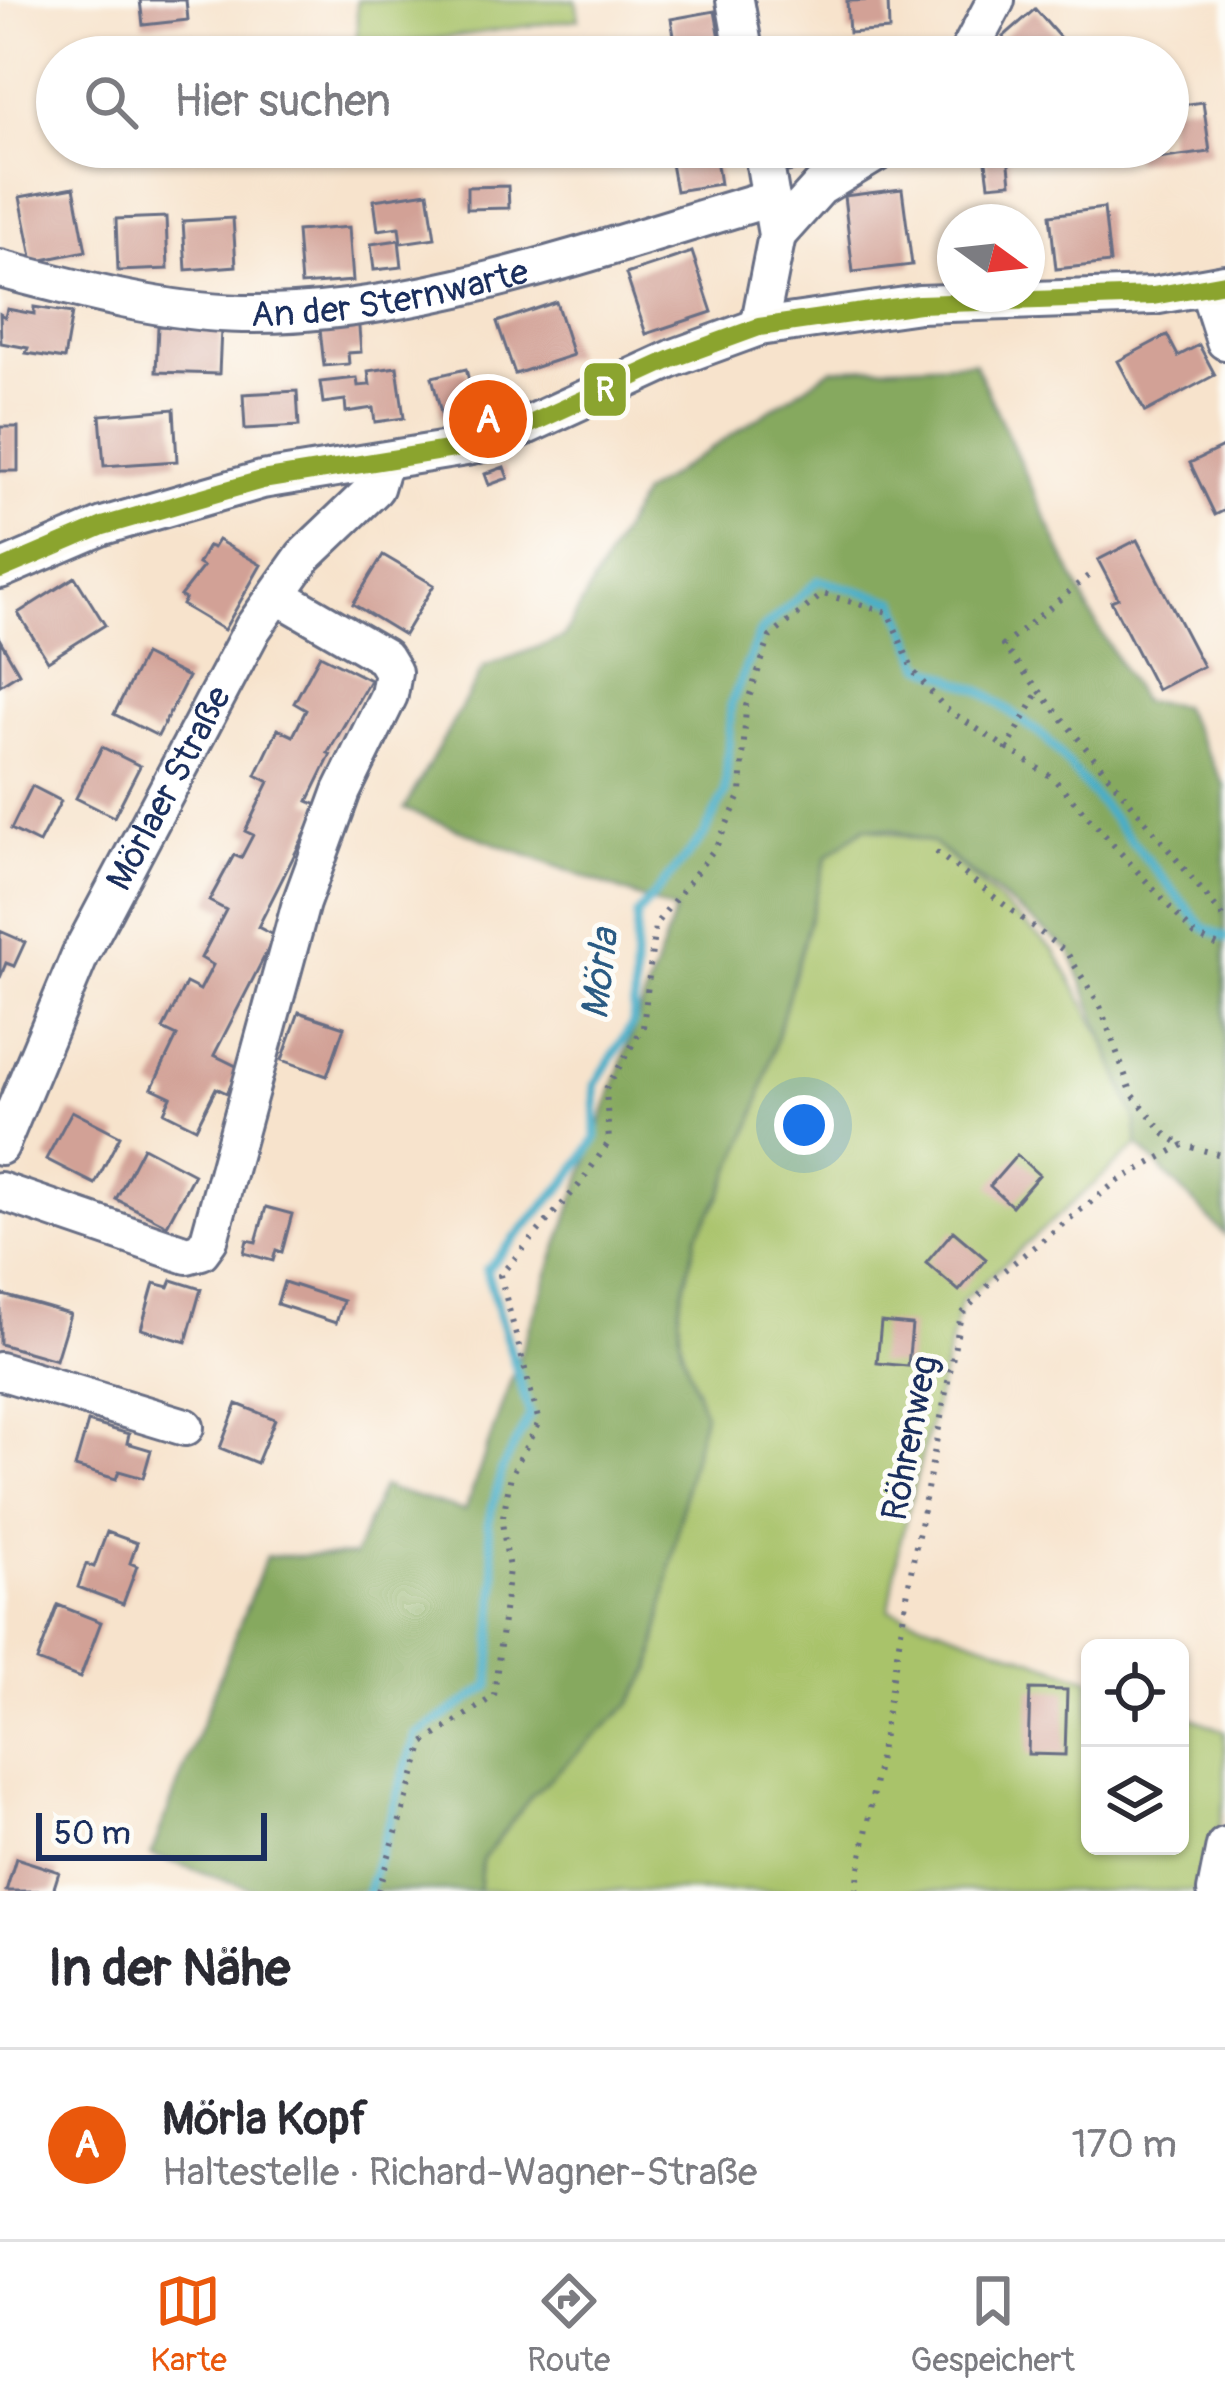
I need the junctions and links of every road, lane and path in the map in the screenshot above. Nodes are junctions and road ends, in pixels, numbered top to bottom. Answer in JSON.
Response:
{"nodes":[{"id":1,"x":735,"y":0,"type":"edge"},
{"id":2,"x":996,"y":0,"type":"edge"},
{"id":3,"x":741,"y":36,"type":"edge"},
{"id":4,"x":977,"y":36,"type":"edge"},
{"id":5,"x":766,"y":168,"type":"edge"},
{"id":6,"x":851,"y":168,"type":"edge"},
{"id":7,"x":774,"y":216,"type":"junction"},
{"id":8,"x":0,"y":269,"type":"edge"},
{"id":9,"x":1217,"y":285,"type":"edge"},
{"id":10,"x":759,"y":328,"type":"junction"},
{"id":11,"x":1225,"y":341,"type":"edge"},
{"id":12,"x":383,"y":461,"type":"junction"},
{"id":13,"x":0,"y":570,"type":"edge"},
{"id":14,"x":1088,"y":576,"type":"dead end"},
{"id":15,"x":277,"y":595,"type":"junction"},
{"id":16,"x":1039,"y":690,"type":"junction"},
{"id":17,"x":1006,"y":751,"type":"junction"},
{"id":18,"x":936,"y":852,"type":"dead end"},
{"id":19,"x":1225,"y":919,"type":"edge"},
{"id":20,"x":1225,"y":949,"type":"edge"},
{"id":21,"x":1183,"y":1144,"type":"junction"},
{"id":22,"x":0,"y":1146,"type":"edge"},
{"id":23,"x":1225,"y":1156,"type":"edge"},
{"id":24,"x":0,"y":1191,"type":"edge"},
{"id":25,"x":0,"y":1370,"type":"edge"},
{"id":26,"x":185,"y":1427,"type":"dead end"},
{"id":27,"x":1225,"y":1846,"type":"edge"},
{"id":28,"x":378,"y":1891,"type":"edge"},
{"id":29,"x":856,"y":1891,"type":"edge"},
{"id":30,"x":1216,"y":1891,"type":"edge"}],
"edges":[{"from":1,"to":3,"type":"street"},
{"from":2,"to":4,"type":"street"},
{"from":5,"to":7,"type":"street"},
{"from":6,"to":7,"type":"street"},
{"from":7,"to":8,"type":"street","name":"An der Sternwarte"},
{"from":7,"to":10,"type":"street"},
{"from":9,"to":10,"type":"street"},
{"from":9,"to":11,"type":"street"},
{"from":10,"to":12,"type":"street"},
{"from":12,"to":13,"type":"street"},
{"from":12,"to":15,"type":"street","name":"Mörlaer Straße"},
{"from":14,"to":16,"type":"path"},
{"from":15,"to":22,"type":"street","name":"Mörlaer Straße"},
{"from":15,"to":24,"type":"street"},
{"from":16,"to":17,"type":"path"},
{"from":16,"to":19,"type":"path"},
{"from":17,"to":20,"type":"path"},
{"from":17,"to":28,"type":"path"},
{"from":18,"to":21,"type":"path"},
{"from":21,"to":23,"type":"path"},
{"from":21,"to":29,"type":"path","name":"Röhrenweg"},
{"from":25,"to":26,"type":"street"},
{"from":27,"to":30,"type":"street"}]}
